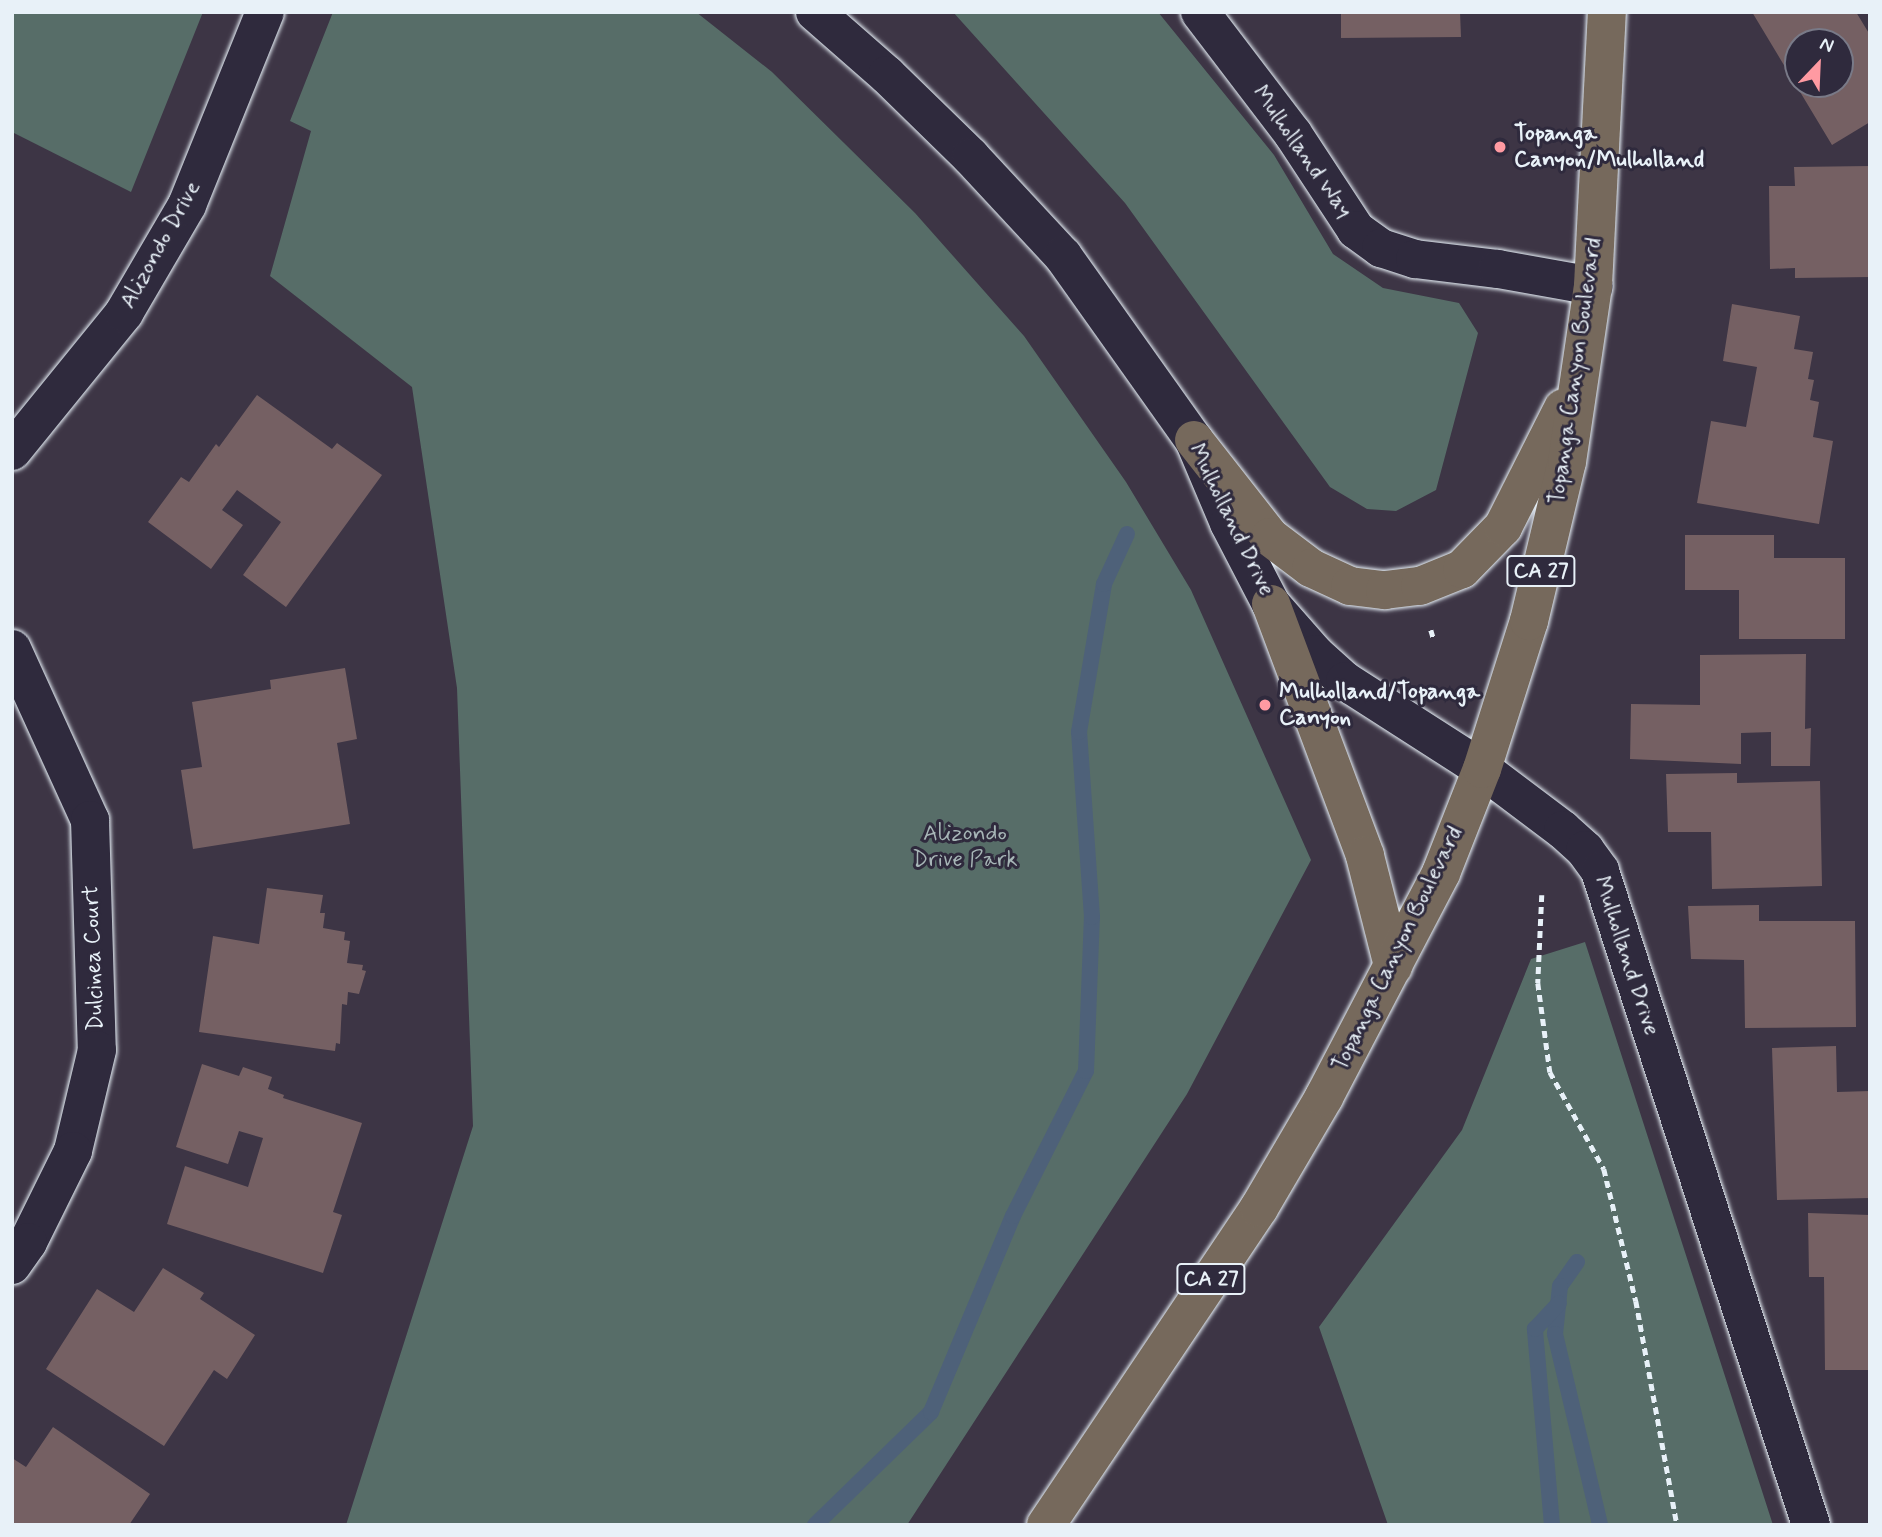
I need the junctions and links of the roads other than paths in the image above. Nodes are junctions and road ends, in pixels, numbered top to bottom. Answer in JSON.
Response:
{"nodes":[{"id":1,"x":265,"y":12,"type":"edge"},
{"id":2,"x":816,"y":12,"type":"edge"},
{"id":3,"x":1200,"y":12,"type":"edge"},
{"id":4,"x":1607,"y":12,"type":"edge"},
{"id":5,"x":1593,"y":286,"type":"junction"},
{"id":6,"x":1581,"y":368,"type":"junction"},
{"id":7,"x":1194,"y":440,"type":"junction"},
{"id":8,"x":12,"y":451,"type":"edge"},
{"id":9,"x":1271,"y":604,"type":"junction"},
{"id":10,"x":12,"y":649,"type":"edge"},
{"id":11,"x":1482,"y":768,"type":"junction"},
{"id":12,"x":1393,"y":966,"type":"junction"},
{"id":13,"x":12,"y":1265,"type":"edge"},
{"id":14,"x":1046,"y":1525,"type":"edge"},
{"id":15,"x":1811,"y":1525,"type":"edge"}],
"edges":[{"from":1,"to":8,"type":"main road","name":"Alizondo Drive"},
{"from":2,"to":7,"type":"main road","name":"Mulholland Drive"},
{"from":3,"to":5,"type":"main road","name":"Mulholland Way"},
{"from":4,"to":5,"type":"main road","name":"Topanga Canyon Boulevard","number":"CA 27"},
{"from":5,"to":6,"type":"main road","name":"Topanga Canyon Boulevard","number":"CA 27"},
{"from":6,"to":7,"type":"main road"},
{"from":6,"to":11,"type":"main road","name":"Topanga Canyon Boulevard","number":"CA 27"},
{"from":7,"to":9,"type":"main road","name":"Mulholland Drive"},
{"from":9,"to":11,"type":"main road","name":"Mulholland Drive"},
{"from":9,"to":12,"type":"main road"},
{"from":10,"to":13,"type":"main road","name":"Dulcinea Court"},
{"from":11,"to":12,"type":"main road","name":"Topanga Canyon Boulevard","number":"CA 27"},
{"from":11,"to":15,"type":"main road","name":"Mulholland Drive"},
{"from":12,"to":14,"type":"main road","name":"Topanga Canyon Boulevard","number":"CA 27"}]}
